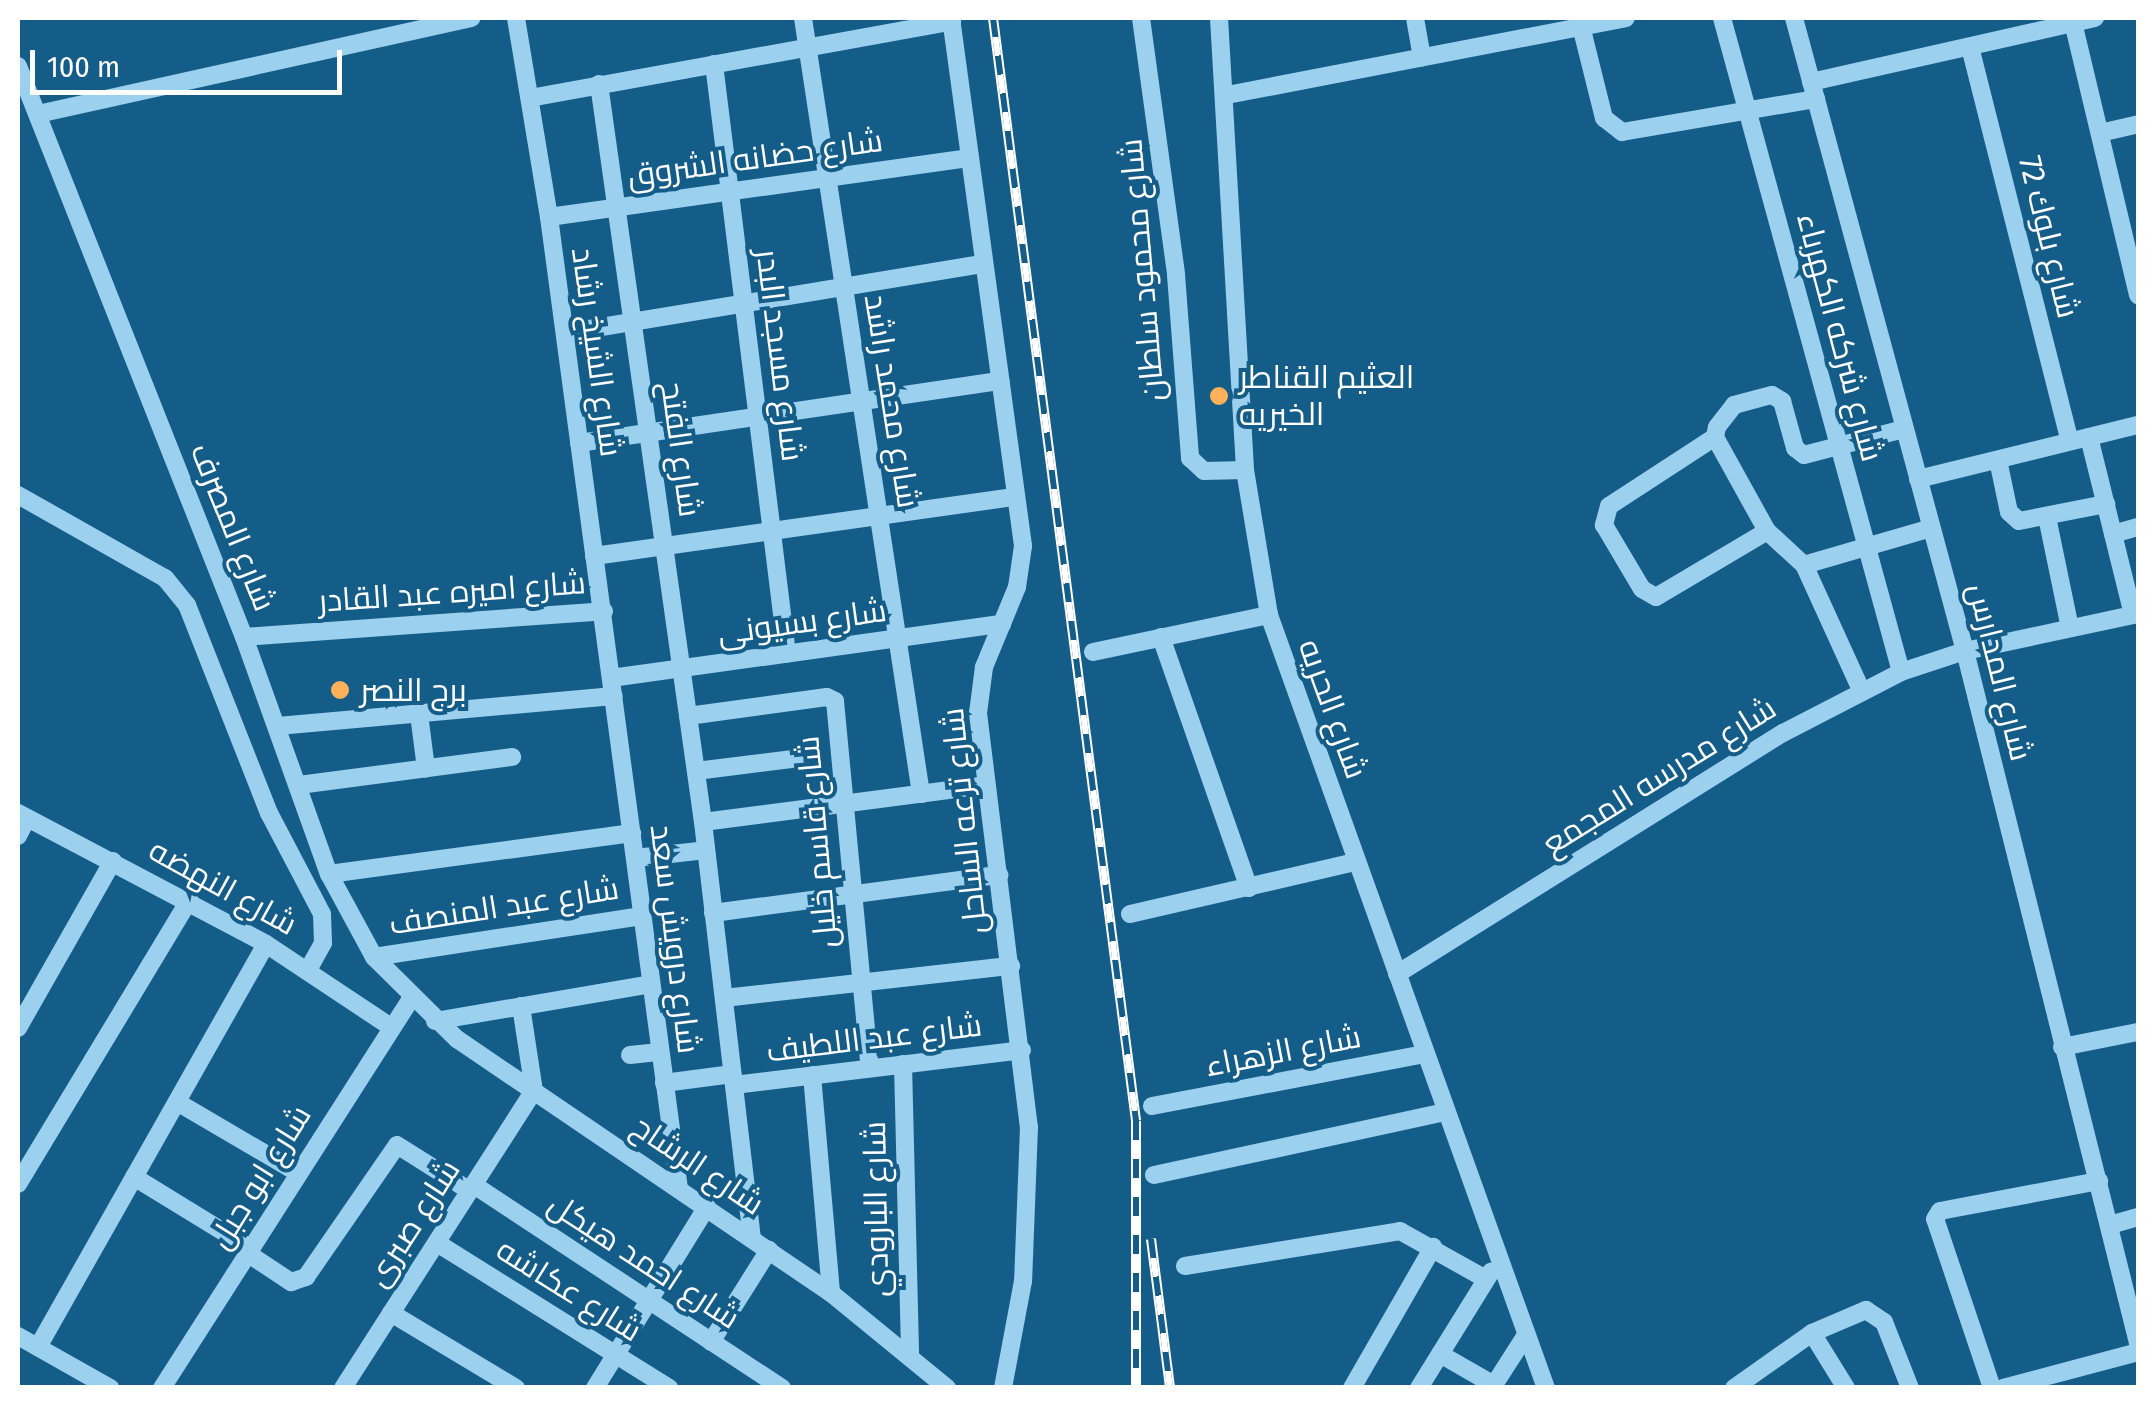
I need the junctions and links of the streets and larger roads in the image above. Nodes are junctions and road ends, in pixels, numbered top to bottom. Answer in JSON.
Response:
{"nodes":[{"id":1,"x":472,"y":18,"type":"edge"},
{"id":2,"x":516,"y":18,"type":"edge"},
{"id":3,"x":803,"y":18,"type":"edge"},
{"id":4,"x":1142,"y":18,"type":"edge"},
{"id":5,"x":1415,"y":18,"type":"edge"},
{"id":6,"x":1522,"y":18,"type":"edge"},
{"id":7,"x":1626,"y":18,"type":"edge"},
{"id":8,"x":1722,"y":18,"type":"edge"},
{"id":9,"x":1794,"y":18,"type":"edge"},
{"id":10,"x":2094,"y":18,"type":"edge"},
{"id":11,"x":952,"y":19,"type":"edge"},
{"id":12,"x":1226,"y":19,"type":"edge"},
{"id":13,"x":2072,"y":20,"type":"edge"},
{"id":14,"x":1581,"y":26,"type":"junction"},
{"id":15,"x":1525,"y":37,"type":"junction"},
{"id":16,"x":1970,"y":46,"type":"junction"},
{"id":17,"x":808,"y":47,"type":"junction"},
{"id":18,"x":1422,"y":57,"type":"junction"},
{"id":19,"x":714,"y":64,"type":"junction"},
{"id":20,"x":18,"y":66,"type":"edge"},
{"id":21,"x":599,"y":84,"type":"junction"},
{"id":22,"x":1813,"y":91,"type":"junction"},
{"id":23,"x":1227,"y":95,"type":"junction"},
{"id":24,"x":530,"y":98,"type":"junction"},
{"id":25,"x":1748,"y":111,"type":"junction"},
{"id":26,"x":38,"y":114,"type":"junction"},
{"id":27,"x":2138,"y":124,"type":"edge"},
{"id":28,"x":2100,"y":134,"type":"junction"},
{"id":29,"x":970,"y":158,"type":"junction"},
{"id":30,"x":828,"y":178,"type":"junction"},
{"id":31,"x":730,"y":192,"type":"junction"},
{"id":32,"x":616,"y":208,"type":"junction"},
{"id":33,"x":549,"y":217,"type":"junction"},
{"id":34,"x":2130,"y":222,"type":"edge"},
{"id":35,"x":984,"y":264,"type":"junction"},
{"id":36,"x":844,"y":287,"type":"junction"},
{"id":37,"x":2138,"y":295,"type":"edge"},
{"id":38,"x":744,"y":304,"type":"junction"},
{"id":39,"x":632,"y":322,"type":"junction"},
{"id":40,"x":565,"y":334,"type":"junction"},
{"id":41,"x":1000,"y":382,"type":"junction"},
{"id":42,"x":862,"y":402,"type":"junction"},
{"id":43,"x":758,"y":417,"type":"junction"},
{"id":44,"x":2138,"y":424,"type":"edge"},
{"id":45,"x":1904,"y":429,"type":"junction"},
{"id":46,"x":648,"y":433,"type":"junction"},
{"id":47,"x":1716,"y":437,"type":"junction"},
{"id":48,"x":2090,"y":437,"type":"junction"},
{"id":49,"x":2070,"y":441,"type":"junction"},
{"id":50,"x":579,"y":442,"type":"junction"},
{"id":51,"x":1840,"y":448,"type":"junction"},
{"id":52,"x":1998,"y":460,"type":"junction"},
{"id":53,"x":1245,"y":470,"type":"junction"},
{"id":54,"x":1918,"y":479,"type":"junction"},
{"id":55,"x":18,"y":495,"type":"edge"},
{"id":56,"x":1016,"y":498,"type":"junction"},
{"id":57,"x":2106,"y":504,"type":"junction"},
{"id":58,"x":880,"y":517,"type":"junction"},
{"id":59,"x":2047,"y":518,"type":"junction"},
{"id":60,"x":2138,"y":527,"type":"edge"},
{"id":61,"x":1931,"y":528,"type":"junction"},
{"id":62,"x":1768,"y":531,"type":"junction"},
{"id":63,"x":772,"y":532,"type":"junction"},
{"id":64,"x":2113,"y":534,"type":"junction"},
{"id":65,"x":664,"y":546,"type":"junction"},
{"id":66,"x":1866,"y":547,"type":"junction"},
{"id":67,"x":594,"y":556,"type":"junction"},
{"id":68,"x":1804,"y":565,"type":"junction"},
{"id":69,"x":604,"y":611,"type":"junction"},
{"id":70,"x":2136,"y":614,"type":"edge"},
{"id":71,"x":1268,"y":615,"type":"junction"},
{"id":72,"x":1002,"y":624,"type":"junction"},
{"id":73,"x":2070,"y":628,"type":"junction"},
{"id":74,"x":244,"y":637,"type":"junction"},
{"id":75,"x":1161,"y":638,"type":"junction"},
{"id":76,"x":898,"y":639,"type":"junction"},
{"id":77,"x":1964,"y":651,"type":"junction"},
{"id":78,"x":1093,"y":652,"type":"dead end"},
{"id":79,"x":787,"y":654,"type":"junction"},
{"id":80,"x":681,"y":668,"type":"junction"},
{"id":81,"x":1900,"y":672,"type":"junction"},
{"id":82,"x":612,"y":687,"type":"junction"},
{"id":83,"x":1862,"y":692,"type":"junction"},
{"id":84,"x":419,"y":714,"type":"junction"},
{"id":85,"x":688,"y":716,"type":"junction"},
{"id":86,"x":278,"y":726,"type":"junction"},
{"id":87,"x":512,"y":758,"type":"dead end"},
{"id":88,"x":801,"y":758,"type":"dead end"},
{"id":89,"x":426,"y":769,"type":"junction"},
{"id":90,"x":696,"y":771,"type":"junction"},
{"id":91,"x":987,"y":785,"type":"junction"},
{"id":92,"x":299,"y":786,"type":"junction"},
{"id":93,"x":921,"y":794,"type":"junction"},
{"id":94,"x":843,"y":804,"type":"junction"},
{"id":95,"x":22,"y":816,"type":"edge"},
{"id":96,"x":703,"y":822,"type":"junction"},
{"id":97,"x":632,"y":833,"type":"junction"},
{"id":98,"x":18,"y":836,"type":"edge"},
{"id":99,"x":706,"y":850,"type":"junction"},
{"id":100,"x":635,"y":858,"type":"junction"},
{"id":101,"x":112,"y":860,"type":"junction"},
{"id":102,"x":1356,"y":862,"type":"junction"},
{"id":103,"x":330,"y":874,"type":"junction"},
{"id":104,"x":999,"y":875,"type":"junction"},
{"id":105,"x":1248,"y":888,"type":"junction"},
{"id":106,"x":850,"y":894,"type":"junction"},
{"id":107,"x":189,"y":900,"type":"junction"},
{"id":108,"x":714,"y":912,"type":"junction"},
{"id":109,"x":1130,"y":914,"type":"dead end"},
{"id":110,"x":642,"y":916,"type":"junction"},
{"id":111,"x":266,"y":944,"type":"junction"},
{"id":112,"x":374,"y":956,"type":"junction"},
{"id":113,"x":1011,"y":966,"type":"junction"},
{"id":114,"x":308,"y":970,"type":"junction"},
{"id":115,"x":1397,"y":974,"type":"junction"},
{"id":116,"x":860,"y":983,"type":"junction"},
{"id":117,"x":651,"y":984,"type":"junction"},
{"id":118,"x":724,"y":998,"type":"junction"},
{"id":119,"x":410,"y":999,"type":"junction"},
{"id":120,"x":522,"y":1006,"type":"junction"},
{"id":121,"x":435,"y":1022,"type":"junction"},
{"id":122,"x":390,"y":1027,"type":"junction"},
{"id":123,"x":18,"y":1028,"type":"edge"},
{"id":124,"x":2138,"y":1032,"type":"edge"},
{"id":125,"x":2062,"y":1047,"type":"junction"},
{"id":126,"x":1022,"y":1050,"type":"junction"},
{"id":127,"x":660,"y":1052,"type":"junction"},
{"id":128,"x":1425,"y":1054,"type":"junction"},
{"id":129,"x":630,"y":1055,"type":"dead end"},
{"id":130,"x":903,"y":1064,"type":"junction"},
{"id":131,"x":870,"y":1068,"type":"junction"},
{"id":132,"x":812,"y":1075,"type":"junction"},
{"id":133,"x":733,"y":1080,"type":"junction"},
{"id":134,"x":664,"y":1083,"type":"junction"},
{"id":135,"x":534,"y":1091,"type":"junction"},
{"id":136,"x":177,"y":1102,"type":"junction"},
{"id":137,"x":1152,"y":1106,"type":"dead end"},
{"id":138,"x":1446,"y":1112,"type":"junction"},
{"id":139,"x":298,"y":1173,"type":"junction"},
{"id":140,"x":1154,"y":1175,"type":"dead end"},
{"id":141,"x":134,"y":1177,"type":"junction"},
{"id":142,"x":2098,"y":1182,"type":"junction"},
{"id":143,"x":18,"y":1184,"type":"edge"},
{"id":144,"x":472,"y":1188,"type":"junction"},
{"id":145,"x":679,"y":1189,"type":"junction"},
{"id":146,"x":706,"y":1207,"type":"junction"},
{"id":147,"x":2138,"y":1217,"type":"edge"},
{"id":148,"x":2110,"y":1224,"type":"junction"},
{"id":149,"x":752,"y":1238,"type":"junction"},
{"id":150,"x":437,"y":1242,"type":"junction"},
{"id":151,"x":1434,"y":1247,"type":"junction"},
{"id":152,"x":249,"y":1250,"type":"junction"},
{"id":153,"x":770,"y":1250,"type":"junction"},
{"id":154,"x":1499,"y":1259,"type":"junction"},
{"id":155,"x":1186,"y":1266,"type":"dead end"},
{"id":156,"x":1486,"y":1279,"type":"junction"},
{"id":157,"x":830,"y":1292,"type":"junction"},
{"id":158,"x":648,"y":1301,"type":"junction"},
{"id":159,"x":391,"y":1313,"type":"junction"},
{"id":160,"x":1812,"y":1333,"type":"junction"},
{"id":161,"x":1526,"y":1335,"type":"junction"},
{"id":162,"x":18,"y":1336,"type":"edge"},
{"id":163,"x":711,"y":1342,"type":"junction"},
{"id":164,"x":2138,"y":1343,"type":"edge"},
{"id":165,"x":38,"y":1347,"type":"junction"},
{"id":166,"x":2138,"y":1352,"type":"edge"},
{"id":167,"x":910,"y":1353,"type":"junction"},
{"id":168,"x":616,"y":1354,"type":"junction"},
{"id":169,"x":1440,"y":1354,"type":"junction"},
{"id":170,"x":351,"y":1385,"type":"edge"},
{"id":171,"x":1493,"y":1386,"type":"edge"},
{"id":172,"x":110,"y":1388,"type":"edge"},
{"id":173,"x":162,"y":1388,"type":"edge"},
{"id":174,"x":516,"y":1388,"type":"edge"},
{"id":175,"x":595,"y":1388,"type":"edge"},
{"id":176,"x":669,"y":1388,"type":"edge"},
{"id":177,"x":782,"y":1388,"type":"edge"},
{"id":178,"x":947,"y":1388,"type":"edge"},
{"id":179,"x":1003,"y":1388,"type":"edge"},
{"id":180,"x":1352,"y":1388,"type":"edge"},
{"id":181,"x":1420,"y":1388,"type":"edge"},
{"id":182,"x":1546,"y":1388,"type":"edge"},
{"id":183,"x":1734,"y":1388,"type":"edge"},
{"id":184,"x":1846,"y":1388,"type":"edge"},
{"id":185,"x":1910,"y":1388,"type":"edge"},
{"id":186,"x":1992,"y":1388,"type":"edge"},
{"id":187,"x":2003,"y":1388,"type":"edge"}],
"edges":[{"from":1,"to":26,"type":"street"},
{"from":2,"to":24,"type":"street","name":"شارع الشيخ رشاد"},
{"from":3,"to":17,"type":"street","name":"شارع محمد راشد"},
{"from":4,"to":53,"type":"street","name":"شارع محمود سلطان"},
{"from":5,"to":18,"type":"street"},
{"from":6,"to":15,"type":"street"},
{"from":7,"to":14,"type":"street"},
{"from":8,"to":25,"type":"street","name":"شارع شركه الكهرباء"},
{"from":9,"to":22,"type":"street","name":"شارع المدارس"},
{"from":10,"to":13,"type":"street"},
{"from":11,"to":17,"type":"street"},
{"from":11,"to":29,"type":"street","name":"شارع ترعه الساحل"},
{"from":12,"to":23,"type":"street","name":"شارع الحريه"},
{"from":13,"to":16,"type":"street"},
{"from":13,"to":28,"type":"street"},
{"from":14,"to":15,"type":"street"},
{"from":14,"to":25,"type":"street"},
{"from":15,"to":18,"type":"street"},
{"from":16,"to":22,"type":"street"},
{"from":16,"to":49,"type":"street","name":"شارع بلوك 72"},
{"from":17,"to":19,"type":"street"},
{"from":17,"to":30,"type":"street","name":"شارع محمد راشد"},
{"from":18,"to":23,"type":"street"},
{"from":19,"to":21,"type":"street"},
{"from":19,"to":31,"type":"street","name":"شارع مسجد البدر"},
{"from":20,"to":26,"type":"street","name":"شارع المصرف"},
{"from":21,"to":24,"type":"street"},
{"from":21,"to":32,"type":"street","name":"شارع الفتح"},
{"from":22,"to":25,"type":"street"},
{"from":22,"to":45,"type":"street","name":"شارع المدارس"},
{"from":23,"to":53,"type":"street","name":"شارع الحريه"},
{"from":24,"to":33,"type":"street","name":"شارع الشيخ رشاد"},
{"from":25,"to":51,"type":"street","name":"شارع شركه الكهرباء"},
{"from":26,"to":74,"type":"street","name":"شارع المصرف"},
{"from":27,"to":28,"type":"street"},
{"from":28,"to":34,"type":"street"},
{"from":29,"to":30,"type":"street","name":"شارع حضانه الشروق"},
{"from":29,"to":35,"type":"street","name":"شارع ترعه الساحل"},
{"from":30,"to":31,"type":"street","name":"شارع حضانه الشروق"},
{"from":30,"to":36,"type":"street","name":"شارع محمد راشد"},
{"from":31,"to":32,"type":"street","name":"شارع حضانه الشروق"},
{"from":31,"to":38,"type":"street","name":"شارع مسجد البدر"},
{"from":32,"to":33,"type":"street","name":"شارع حضانه الشروق"},
{"from":32,"to":39,"type":"street","name":"شارع الفتح"},
{"from":33,"to":40,"type":"street","name":"شارع الشيخ رشاد"},
{"from":34,"to":37,"type":"street"},
{"from":35,"to":36,"type":"street"},
{"from":35,"to":41,"type":"street","name":"شارع ترعه الساحل"},
{"from":36,"to":38,"type":"street"},
{"from":36,"to":42,"type":"street","name":"شارع محمد راشد"},
{"from":38,"to":39,"type":"street"},
{"from":38,"to":43,"type":"street","name":"شارع مسجد البدر"},
{"from":39,"to":40,"type":"street"},
{"from":39,"to":46,"type":"street","name":"شارع الفتح"},
{"from":40,"to":50,"type":"street","name":"شارع الشيخ رشاد"},
{"from":41,"to":42,"type":"street"},
{"from":41,"to":56,"type":"street","name":"شارع ترعه الساحل"},
{"from":42,"to":43,"type":"street"},
{"from":42,"to":58,"type":"street","name":"شارع محمد راشد"},
{"from":43,"to":46,"type":"street"},
{"from":43,"to":63,"type":"street","name":"شارع مسجد البدر"},
{"from":44,"to":48,"type":"street"},
{"from":45,"to":51,"type":"street"},
{"from":45,"to":54,"type":"street","name":"شارع المدارس"},
{"from":46,"to":50,"type":"street"},
{"from":46,"to":65,"type":"street","name":"شارع الفتح"},
{"from":47,"to":51,"type":"street"},
{"from":47,"to":62,"type":"street"},
{"from":47,"to":62,"type":"street"},
{"from":48,"to":49,"type":"street"},
{"from":48,"to":57,"type":"street"},
{"from":49,"to":52,"type":"street"},
{"from":50,"to":67,"type":"street","name":"شارع الشيخ رشاد"},
{"from":51,"to":66,"type":"street","name":"شارع شركه الكهرباء"},
{"from":52,"to":54,"type":"street"},
{"from":52,"to":59,"type":"street"},
{"from":53,"to":71,"type":"street","name":"شارع الحريه"},
{"from":54,"to":61,"type":"street","name":"شارع المدارس"},
{"from":55,"to":114,"type":"street"},
{"from":56,"to":58,"type":"street"},
{"from":56,"to":72,"type":"street","name":"شارع ترعه الساحل"},
{"from":57,"to":59,"type":"street"},
{"from":57,"to":64,"type":"street"},
{"from":58,"to":63,"type":"street"},
{"from":58,"to":76,"type":"street","name":"شارع محمد راشد"},
{"from":59,"to":73,"type":"street"},
{"from":60,"to":64,"type":"street"},
{"from":61,"to":66,"type":"street"},
{"from":61,"to":77,"type":"street","name":"شارع المدارس"},
{"from":62,"to":68,"type":"street"},
{"from":63,"to":65,"type":"street"},
{"from":63,"to":79,"type":"street","name":"شارع مسجد البدر"},
{"from":64,"to":70,"type":"street"},
{"from":65,"to":67,"type":"street"},
{"from":65,"to":80,"type":"street","name":"شارع الفتح"},
{"from":66,"to":68,"type":"street"},
{"from":66,"to":81,"type":"street","name":"شارع شركه الكهرباء"},
{"from":67,"to":69,"type":"street","name":"شارع الشيخ رشاد"},
{"from":68,"to":83,"type":"street"},
{"from":69,"to":74,"type":"street","name":"شارع اميره عبد القادر"},
{"from":69,"to":82,"type":"street","name":"شارع الشيخ رشاد"},
{"from":70,"to":73,"type":"street","name":"شارع مدرسه المجمع"},
{"from":71,"to":75,"type":"street"},
{"from":71,"to":102,"type":"street","name":"شارع الحريه"},
{"from":72,"to":76,"type":"street","name":"شارع بسيونى"},
{"from":72,"to":91,"type":"street","name":"شارع ترعه الساحل"},
{"from":73,"to":77,"type":"street","name":"شارع مدرسه المجمع"},
{"from":74,"to":86,"type":"street","name":"شارع المصرف"},
{"from":75,"to":78,"type":"street"},
{"from":75,"to":105,"type":"street"},
{"from":76,"to":79,"type":"street","name":"شارع بسيونى"},
{"from":76,"to":93,"type":"street","name":"شارع محمد راشد"},
{"from":77,"to":81,"type":"street","name":"شارع مدرسه المجمع"},
{"from":77,"to":125,"type":"street","name":"شارع المدارس"},
{"from":79,"to":80,"type":"street","name":"شارع بسيونى"},
{"from":80,"to":82,"type":"street","name":"شارع بسيونى"},
{"from":80,"to":85,"type":"street","name":"شارع الفتح"},
{"from":81,"to":83,"type":"street","name":"شارع مدرسه المجمع"},
{"from":82,"to":84,"type":"street","name":"شارع بسيونى"},
{"from":82,"to":97,"type":"street","name":"شارع درويش سعد"},
{"from":83,"to":115,"type":"street","name":"شارع مدرسه المجمع"},
{"from":84,"to":86,"type":"street","name":"شارع بسيونى"},
{"from":84,"to":89,"type":"street"},
{"from":85,"to":90,"type":"street","name":"شارع الفتح"},
{"from":85,"to":94,"type":"street","name":"شارع قاسم خليل"},
{"from":86,"to":92,"type":"street","name":"شارع المصرف"},
{"from":87,"to":89,"type":"street"},
{"from":88,"to":90,"type":"street"},
{"from":89,"to":92,"type":"street"},
{"from":90,"to":96,"type":"street","name":"شارع الفتح"},
{"from":91,"to":93,"type":"street"},
{"from":91,"to":104,"type":"street","name":"شارع ترعه الساحل"},
{"from":92,"to":103,"type":"street","name":"شارع المصرف"},
{"from":93,"to":94,"type":"street"},
{"from":94,"to":96,"type":"street"},
{"from":94,"to":106,"type":"street","name":"شارع قاسم خليل"},
{"from":95,"to":98,"type":"street"},
{"from":95,"to":101,"type":"street","name":"شارع النهضه"},
{"from":96,"to":99,"type":"street","name":"شارع الفتح"},
{"from":97,"to":100,"type":"street","name":"شارع درويش سعد"},
{"from":97,"to":103,"type":"street"},
{"from":99,"to":100,"type":"street"},
{"from":99,"to":108,"type":"street","name":"شارع الفتح"},
{"from":100,"to":110,"type":"street","name":"شارع درويش سعد"},
{"from":101,"to":107,"type":"street","name":"شارع النهضه"},
{"from":101,"to":123,"type":"street"},
{"from":102,"to":105,"type":"street"},
{"from":102,"to":115,"type":"street","name":"شارع الحريه"},
{"from":103,"to":112,"type":"street","name":"شارع المصرف"},
{"from":104,"to":106,"type":"street"},
{"from":104,"to":113,"type":"street","name":"شارع ترعه الساحل"},
{"from":105,"to":109,"type":"street"},
{"from":106,"to":108,"type":"street"},
{"from":106,"to":116,"type":"street","name":"شارع قاسم خليل"},
{"from":107,"to":111,"type":"street","name":"شارع النهضه"},
{"from":107,"to":143,"type":"street"},
{"from":108,"to":118,"type":"street","name":"شارع الفتح"},
{"from":110,"to":112,"type":"street","name":"شارع عبد المنصف"},
{"from":110,"to":117,"type":"street","name":"شارع درويش سعد"},
{"from":111,"to":114,"type":"street","name":"شارع النهضه"},
{"from":111,"to":136,"type":"street"},
{"from":112,"to":119,"type":"street","name":"شارع المصرف"},
{"from":113,"to":116,"type":"street"},
{"from":113,"to":126,"type":"street","name":"شارع ترعه الساحل"},
{"from":114,"to":122,"type":"street","name":"شارع النهضه"},
{"from":115,"to":128,"type":"street","name":"شارع الحريه"},
{"from":116,"to":118,"type":"street"},
{"from":116,"to":131,"type":"street","name":"شارع قاسم خليل"},
{"from":117,"to":120,"type":"street"},
{"from":117,"to":127,"type":"street","name":"شارع درويش سعد"},
{"from":118,"to":133,"type":"street","name":"شارع الفتح"},
{"from":119,"to":121,"type":"street","name":"شارع الرشاح"},
{"from":119,"to":122,"type":"street","name":"شارع ابو جبل"},
{"from":120,"to":121,"type":"street"},
{"from":120,"to":135,"type":"street"},
{"from":121,"to":135,"type":"street","name":"شارع الرشاح"},
{"from":122,"to":139,"type":"street","name":"شارع ابو جبل"},
{"from":124,"to":125,"type":"street"},
{"from":125,"to":142,"type":"street","name":"شارع المدارس"},
{"from":126,"to":130,"type":"street","name":"شارع عبد اللطيف"},
{"from":126,"to":179,"type":"street","name":"شارع ترعه الساحل"},
{"from":127,"to":129,"type":"street"},
{"from":127,"to":134,"type":"street","name":"شارع درويش سعد"},
{"from":128,"to":137,"type":"street","name":"شارع الزهراء"},
{"from":128,"to":138,"type":"street","name":"شارع الحريه"},
{"from":130,"to":131,"type":"street","name":"شارع عبد اللطيف"},
{"from":130,"to":167,"type":"street","name":"شارع البارودي"},
{"from":131,"to":132,"type":"street","name":"شارع عبد اللطيف"},
{"from":132,"to":133,"type":"street","name":"شارع عبد اللطيف"},
{"from":132,"to":157,"type":"street"},
{"from":133,"to":134,"type":"street","name":"شارع عبد اللطيف"},
{"from":133,"to":149,"type":"street","name":"شارع الفتح"},
{"from":134,"to":145,"type":"street","name":"شارع درويش سعد"},
{"from":135,"to":144,"type":"street","name":"شارع صبرى"},
{"from":135,"to":145,"type":"street","name":"شارع الرشاح"},
{"from":136,"to":139,"type":"street"},
{"from":136,"to":141,"type":"street"},
{"from":138,"to":140,"type":"street"},
{"from":138,"to":154,"type":"street","name":"شارع الحريه"},
{"from":139,"to":152,"type":"street","name":"شارع ابو جبل"},
{"from":141,"to":152,"type":"street"},
{"from":141,"to":165,"type":"street"},
{"from":142,"to":148,"type":"street","name":"شارع المدارس"},
{"from":142,"to":186,"type":"street"},
{"from":144,"to":150,"type":"street","name":"شارع صبرى"},
{"from":144,"to":152,"type":"street","name":"شارع احمد هيكل"},
{"from":144,"to":158,"type":"street","name":"شارع احمد هيكل"},
{"from":145,"to":146,"type":"street","name":"شارع الرشاح"},
{"from":146,"to":149,"type":"street","name":"شارع الرشاح"},
{"from":146,"to":158,"type":"street"},
{"from":147,"to":148,"type":"street"},
{"from":148,"to":164,"type":"street","name":"شارع المدارس"},
{"from":149,"to":153,"type":"street","name":"شارع الرشاح"},
{"from":150,"to":159,"type":"street","name":"شارع صبرى"},
{"from":150,"to":168,"type":"street","name":"شارع عكاشه"},
{"from":151,"to":155,"type":"street"},
{"from":151,"to":156,"type":"street"},
{"from":151,"to":180,"type":"street"},
{"from":152,"to":173,"type":"street","name":"شارع ابو جبل"},
{"from":153,"to":157,"type":"street","name":"شارع الرشاح"},
{"from":153,"to":163,"type":"street"},
{"from":154,"to":156,"type":"street"},
{"from":154,"to":161,"type":"street","name":"شارع الحريه"},
{"from":156,"to":169,"type":"street"},
{"from":157,"to":167,"type":"street","name":"شارع الرشاح"},
{"from":158,"to":163,"type":"street","name":"شارع احمد هيكل"},
{"from":158,"to":168,"type":"street"},
{"from":159,"to":170,"type":"street","name":"شارع صبرى"},
{"from":159,"to":174,"type":"street"},
{"from":160,"to":183,"type":"street"},
{"from":160,"to":184,"type":"street"},
{"from":160,"to":185,"type":"street"},
{"from":161,"to":171,"type":"street"},
{"from":161,"to":182,"type":"street","name":"شارع الحريه"},
{"from":162,"to":165,"type":"street"},
{"from":163,"to":177,"type":"street","name":"شارع احمد هيكل"},
{"from":165,"to":172,"type":"street"},
{"from":166,"to":187,"type":"street"},
{"from":167,"to":178,"type":"street","name":"شارع الرشاح"},
{"from":168,"to":175,"type":"street"},
{"from":168,"to":176,"type":"street","name":"شارع عكاشه"},
{"from":169,"to":171,"type":"street"},
{"from":169,"to":181,"type":"street"}]}
